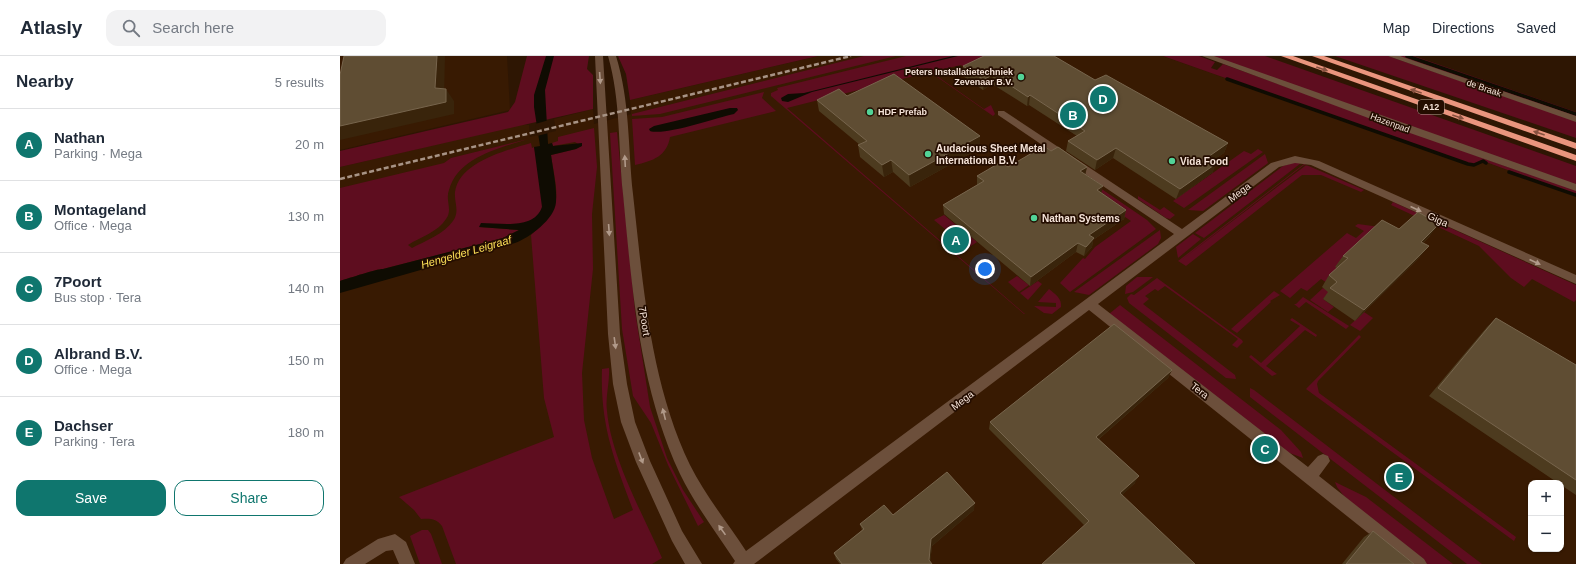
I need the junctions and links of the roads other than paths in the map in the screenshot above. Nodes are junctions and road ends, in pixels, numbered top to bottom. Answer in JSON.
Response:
{"nodes":[{"id":1,"x":600,"y":56,"type":"edge"},
{"id":2,"x":612,"y":56,"type":"edge"},
{"id":3,"x":1206,"y":56,"type":"edge"},
{"id":4,"x":1285,"y":56,"type":"edge"},
{"id":5,"x":1316,"y":56,"type":"edge"},
{"id":6,"x":1392,"y":56,"type":"edge"},
{"id":7,"x":1001,"y":112,"type":"dead end"},
{"id":8,"x":1576,"y":120,"type":"edge"},
{"id":9,"x":1576,"y":146,"type":"edge"},
{"id":10,"x":1299,"y":158,"type":"joint"},
{"id":11,"x":1576,"y":158,"type":"edge"},
{"id":12,"x":1576,"y":188,"type":"edge"},
{"id":13,"x":1183,"y":235,"type":"junction"},
{"id":14,"x":1576,"y":280,"type":"edge"},
{"id":15,"x":1090,"y":304,"type":"junction"},
{"id":16,"x":1323,"y":461,"type":"dead end"},
{"id":17,"x":1309,"y":476,"type":"junction"},
{"id":18,"x":744,"y":563,"type":"edge"},
{"id":19,"x":351,"y":564,"type":"edge"},
{"id":20,"x":407,"y":564,"type":"edge"},
{"id":21,"x":694,"y":564,"type":"edge"},
{"id":22,"x":1419,"y":564,"type":"edge"}],
"edges":[{"from":1,"to":21,"type":"street","one_way":true},
{"from":18,"to":2,"type":"street","name":"7Poort","one_way":true},
{"from":3,"to":12,"type":"street","name":"Hazenpad"},
{"from":4,"to":11,"type":"highway","number":"A12","one_way":true},
{"from":9,"to":5,"type":"highway","number":"A12","one_way":true},
{"from":6,"to":8,"type":"street","name":"de Braak"},
{"from":7,"to":13,"type":"street"},
{"from":10,"to":13,"type":"street","name":"Mega"},
{"from":10,"to":14,"type":"street","name":"Giga","one_way":true},
{"from":13,"to":15,"type":"street","name":"Mega"},
{"from":15,"to":17,"type":"street","name":"Tera"},
{"from":15,"to":18,"type":"street","name":"Mega"},
{"from":16,"to":17,"type":"street"},
{"from":17,"to":22,"type":"street","name":"Tera"},
{"from":19,"to":20,"type":"street"}]}
